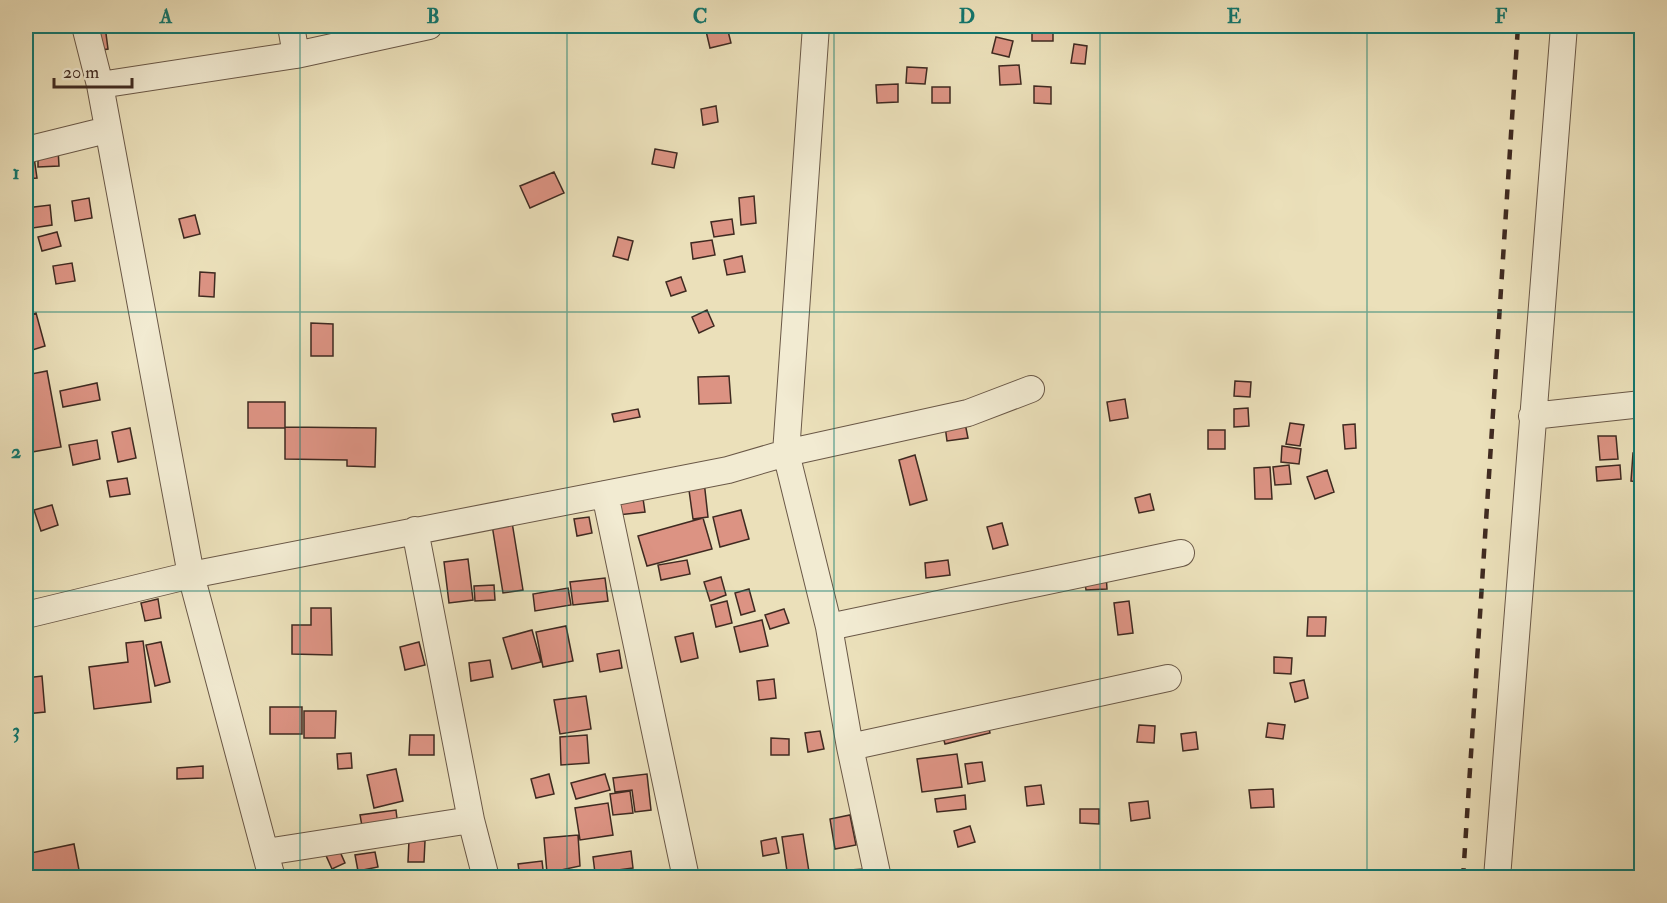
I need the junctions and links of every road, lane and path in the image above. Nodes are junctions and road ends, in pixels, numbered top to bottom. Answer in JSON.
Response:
{"nodes":[{"id":1,"x":85,"y":26,"type":"edge"},
{"id":2,"x":291,"y":26,"type":"edge"},
{"id":3,"x":429,"y":26,"type":"edge"},
{"id":4,"x":816,"y":26,"type":"edge"},
{"id":5,"x":1564,"y":26,"type":"edge"},
{"id":6,"x":296,"y":55,"type":"junction"},
{"id":7,"x":100,"y":86,"type":"junction"},
{"id":8,"x":107,"y":130,"type":"junction"},
{"id":9,"x":26,"y":150,"type":"edge"},
{"id":10,"x":1031,"y":389,"type":"dead end"},
{"id":11,"x":1641,"y":404,"type":"edge"},
{"id":12,"x":1532,"y":416,"type":"junction"},
{"id":13,"x":786,"y":453,"type":"junction"},
{"id":14,"x":605,"y":494,"type":"junction"},
{"id":15,"x":415,"y":530,"type":"junction"},
{"id":16,"x":1181,"y":553,"type":"dead end"},
{"id":17,"x":191,"y":575,"type":"junction"},
{"id":18,"x":26,"y":615,"type":"edge"},
{"id":19,"x":829,"y":627,"type":"junction"},
{"id":20,"x":1168,"y":678,"type":"dead end"},
{"id":21,"x":849,"y":747,"type":"junction"},
{"id":22,"x":471,"y":819,"type":"junction"},
{"id":23,"x":266,"y":852,"type":"junction"},
{"id":24,"x":272,"y":878,"type":"edge"},
{"id":25,"x":486,"y":878,"type":"edge"},
{"id":26,"x":686,"y":878,"type":"edge"},
{"id":27,"x":878,"y":878,"type":"edge"},
{"id":28,"x":1497,"y":878,"type":"edge"}],
"edges":[{"from":1,"to":7,"type":"street"},
{"from":2,"to":6,"type":"street"},
{"from":3,"to":6,"type":"street"},
{"from":4,"to":13,"type":"street"},
{"from":5,"to":12,"type":"street"},
{"from":6,"to":7,"type":"street"},
{"from":7,"to":8,"type":"street"},
{"from":8,"to":9,"type":"street"},
{"from":8,"to":17,"type":"street"},
{"from":10,"to":13,"type":"street"},
{"from":11,"to":12,"type":"street"},
{"from":12,"to":28,"type":"street"},
{"from":13,"to":14,"type":"street"},
{"from":13,"to":19,"type":"street"},
{"from":14,"to":15,"type":"street"},
{"from":14,"to":26,"type":"street"},
{"from":15,"to":17,"type":"street"},
{"from":15,"to":22,"type":"street"},
{"from":16,"to":19,"type":"street"},
{"from":17,"to":18,"type":"street"},
{"from":17,"to":23,"type":"street"},
{"from":19,"to":21,"type":"street"},
{"from":20,"to":21,"type":"street"},
{"from":21,"to":27,"type":"street"},
{"from":22,"to":23,"type":"street"},
{"from":22,"to":25,"type":"street"},
{"from":23,"to":24,"type":"street"}]}
